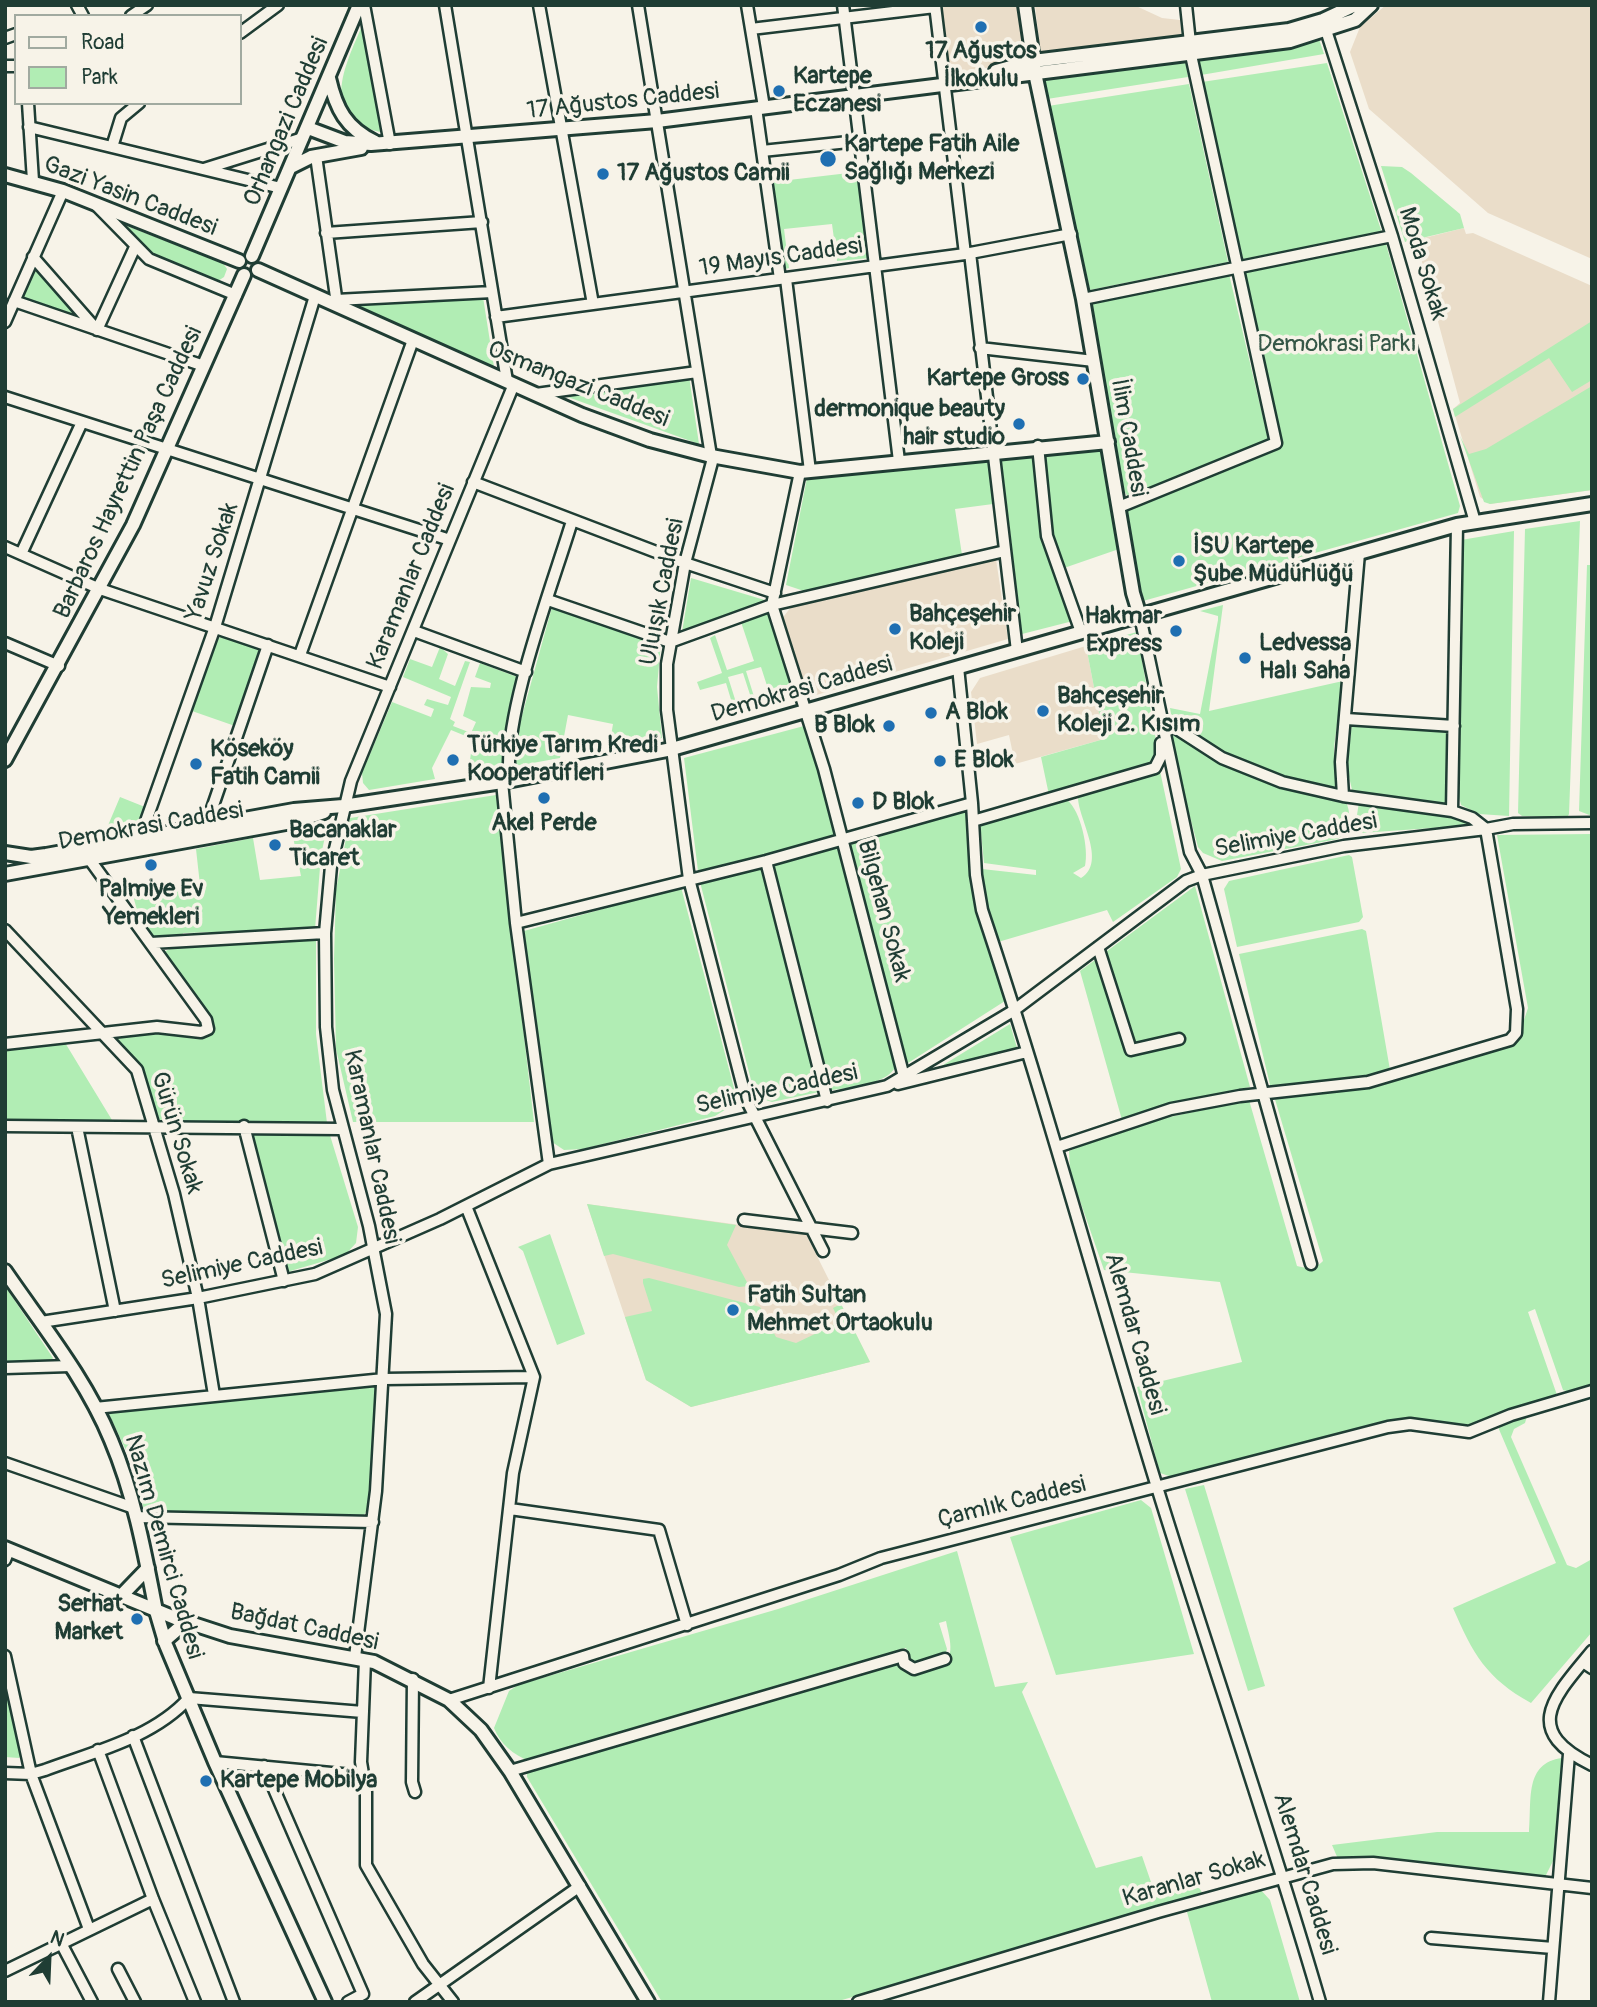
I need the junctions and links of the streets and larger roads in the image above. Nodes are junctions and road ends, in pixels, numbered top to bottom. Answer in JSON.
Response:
{"nodes":[{"id":1,"x":278,"y":5,"type":"edge"},
{"id":2,"x":362,"y":5,"type":"edge"},
{"id":3,"x":445,"y":5,"type":"edge"},
{"id":4,"x":539,"y":5,"type":"edge"},
{"id":5,"x":638,"y":5,"type":"edge"},
{"id":6,"x":747,"y":5,"type":"edge"},
{"id":7,"x":843,"y":5,"type":"edge"},
{"id":8,"x":1025,"y":5,"type":"edge"},
{"id":9,"x":1186,"y":5,"type":"edge"},
{"id":10,"x":1355,"y":5,"type":"edge"},
{"id":11,"x":1371,"y":5,"type":"edge"},
{"id":12,"x":935,"y":6,"type":"edge"},
{"id":13,"x":845,"y":18,"type":"junction"},
{"id":14,"x":1324,"y":26,"type":"junction"},
{"id":15,"x":751,"y":29,"type":"junction"},
{"id":16,"x":242,"y":32,"type":"edge"},
{"id":17,"x":1190,"y":49,"type":"junction"},
{"id":18,"x":1034,"y":67,"type":"junction"},
{"id":19,"x":329,"y":78,"type":"junction"},
{"id":20,"x":945,"y":84,"type":"junction"},
{"id":21,"x":853,"y":96,"type":"junction"},
{"id":22,"x":28,"y":105,"type":"edge"},
{"id":23,"x":137,"y":105,"type":"edge"},
{"id":24,"x":760,"y":107,"type":"junction"},
{"id":25,"x":657,"y":121,"type":"junction"},
{"id":26,"x":29,"y":127,"type":"junction"},
{"id":27,"x":562,"y":131,"type":"junction"},
{"id":28,"x":306,"y":133,"type":"junction"},
{"id":29,"x":469,"y":138,"type":"junction"},
{"id":30,"x":858,"y":141,"type":"junction"},
{"id":31,"x":384,"y":144,"type":"junction"},
{"id":32,"x":112,"y":147,"type":"junction"},
{"id":33,"x":762,"y":151,"type":"junction"},
{"id":34,"x":316,"y":156,"type":"junction"},
{"id":35,"x":290,"y":167,"type":"junction"},
{"id":36,"x":203,"y":169,"type":"junction"},
{"id":37,"x":5,"y":175,"type":"edge"},
{"id":38,"x":33,"y":181,"type":"junction"},
{"id":39,"x":281,"y":188,"type":"junction"},
{"id":40,"x":64,"y":191,"type":"junction"},
{"id":41,"x":95,"y":204,"type":"junction"},
{"id":42,"x":482,"y":222,"type":"junction"},
{"id":43,"x":326,"y":233,"type":"junction"},
{"id":44,"x":1071,"y":234,"type":"junction"},
{"id":45,"x":1392,"y":236,"type":"junction"},
{"id":46,"x":135,"y":247,"type":"junction"},
{"id":47,"x":967,"y":253,"type":"junction"},
{"id":48,"x":252,"y":256,"type":"junction"},
{"id":49,"x":33,"y":257,"type":"junction"},
{"id":50,"x":239,"y":261,"type":"junction"},
{"id":51,"x":877,"y":266,"type":"junction"},
{"id":52,"x":1236,"y":268,"type":"junction"},
{"id":53,"x":258,"y":270,"type":"junction"},
{"id":54,"x":244,"y":275,"type":"junction"},
{"id":55,"x":783,"y":279,"type":"junction"},
{"id":56,"x":492,"y":292,"type":"junction"},
{"id":57,"x":685,"y":293,"type":"junction"},
{"id":58,"x":236,"y":295,"type":"junction"},
{"id":59,"x":315,"y":296,"type":"junction"},
{"id":60,"x":1083,"y":299,"type":"junction"},
{"id":61,"x":15,"y":301,"type":"junction"},
{"id":62,"x":337,"y":303,"type":"junction"},
{"id":63,"x":593,"y":304,"type":"junction"},
{"id":64,"x":496,"y":317,"type":"junction"},
{"id":65,"x":5,"y":321,"type":"edge"},
{"id":66,"x":97,"y":330,"type":"junction"},
{"id":67,"x":413,"y":340,"type":"junction"},
{"id":68,"x":980,"y":348,"type":"junction"},
{"id":69,"x":1094,"y":362,"type":"junction"},
{"id":70,"x":204,"y":366,"type":"junction"},
{"id":71,"x":697,"y":372,"type":"junction"},
{"id":72,"x":511,"y":382,"type":"junction"},
{"id":73,"x":535,"y":394,"type":"junction"},
{"id":74,"x":5,"y":397,"type":"edge"},
{"id":75,"x":82,"y":422,"type":"junction"},
{"id":76,"x":1108,"y":442,"type":"junction"},
{"id":77,"x":1038,"y":446,"type":"junction"},
{"id":78,"x":167,"y":449,"type":"junction"},
{"id":79,"x":994,"y":451,"type":"junction"},
{"id":80,"x":711,"y":456,"type":"junction"},
{"id":81,"x":899,"y":461,"type":"junction"},
{"id":82,"x":805,"y":472,"type":"junction"},
{"id":83,"x":261,"y":479,"type":"junction"},
{"id":84,"x":473,"y":482,"type":"junction"},
{"id":85,"x":1592,"y":504,"type":"edge"},
{"id":86,"x":1119,"y":507,"type":"junction"},
{"id":87,"x":355,"y":508,"type":"junction"},
{"id":88,"x":572,"y":521,"type":"junction"},
{"id":89,"x":1475,"y":522,"type":"junction"},
{"id":90,"x":1457,"y":525,"type":"junction"},
{"id":91,"x":450,"y":540,"type":"junction"},
{"id":92,"x":5,"y":547,"type":"edge"},
{"id":93,"x":1006,"y":551,"type":"junction"},
{"id":94,"x":1359,"y":553,"type":"junction"},
{"id":95,"x":21,"y":554,"type":"junction"},
{"id":96,"x":685,"y":563,"type":"junction"},
{"id":97,"x":100,"y":589,"type":"junction"},
{"id":98,"x":775,"y":593,"type":"junction"},
{"id":99,"x":548,"y":600,"type":"junction"},
{"id":100,"x":772,"y":606,"type":"junction"},
{"id":101,"x":1140,"y":616,"type":"junction"},
{"id":102,"x":215,"y":627,"type":"junction"},
{"id":103,"x":414,"y":631,"type":"junction"},
{"id":104,"x":1081,"y":632,"type":"junction"},
{"id":105,"x":670,"y":642,"type":"junction"},
{"id":106,"x":5,"y":643,"type":"edge"},
{"id":107,"x":268,"y":645,"type":"junction"},
{"id":108,"x":1017,"y":651,"type":"junction"},
{"id":109,"x":300,"y":655,"type":"junction"},
{"id":110,"x":59,"y":666,"type":"junction"},
{"id":111,"x":958,"y":667,"type":"junction"},
{"id":112,"x":526,"y":672,"type":"junction"},
{"id":113,"x":390,"y":687,"type":"junction"},
{"id":114,"x":804,"y":712,"type":"junction"},
{"id":115,"x":1160,"y":718,"type":"junction"},
{"id":116,"x":1346,"y":719,"type":"junction"},
{"id":117,"x":1454,"y":726,"type":"junction"},
{"id":118,"x":672,"y":749,"type":"junction"},
{"id":119,"x":5,"y":760,"type":"edge"},
{"id":120,"x":506,"y":781,"type":"junction"},
{"id":121,"x":1343,"y":796,"type":"junction"},
{"id":122,"x":972,"y":803,"type":"junction"},
{"id":123,"x":343,"y":806,"type":"junction"},
{"id":124,"x":1452,"y":811,"type":"junction"},
{"id":125,"x":973,"y":821,"type":"junction"},
{"id":126,"x":1592,"y":822,"type":"edge"},
{"id":127,"x":206,"y":826,"type":"junction"},
{"id":128,"x":1486,"y":829,"type":"junction"},
{"id":129,"x":140,"y":838,"type":"junction"},
{"id":130,"x":842,"y":839,"type":"junction"},
{"id":131,"x":5,"y":853,"type":"edge"},
{"id":132,"x":766,"y":861,"type":"junction"},
{"id":133,"x":92,"y":862,"type":"junction"},
{"id":134,"x":5,"y":874,"type":"edge"},
{"id":135,"x":1202,"y":875,"type":"junction"},
{"id":136,"x":689,"y":879,"type":"junction"},
{"id":137,"x":516,"y":923,"type":"junction"},
{"id":138,"x":5,"y":930,"type":"edge"},
{"id":139,"x":325,"y":933,"type":"junction"},
{"id":140,"x":151,"y":943,"type":"junction"},
{"id":141,"x":1098,"y":947,"type":"junction"},
{"id":142,"x":1013,"y":1011,"type":"junction"},
{"id":143,"x":103,"y":1032,"type":"junction"},
{"id":144,"x":1180,"y":1039,"type":"dead end"},
{"id":145,"x":5,"y":1044,"type":"edge"},
{"id":146,"x":1027,"y":1052,"type":"junction"},
{"id":147,"x":904,"y":1077,"type":"junction"},
{"id":148,"x":887,"y":1086,"type":"junction"},
{"id":149,"x":1263,"y":1094,"type":"junction"},
{"id":150,"x":827,"y":1101,"type":"junction"},
{"id":151,"x":752,"y":1115,"type":"junction"},
{"id":152,"x":5,"y":1126,"type":"edge"},
{"id":153,"x":244,"y":1126,"type":"junction"},
{"id":154,"x":77,"y":1127,"type":"junction"},
{"id":155,"x":156,"y":1127,"type":"junction"},
{"id":156,"x":341,"y":1129,"type":"junction"},
{"id":157,"x":1057,"y":1147,"type":"junction"},
{"id":158,"x":549,"y":1164,"type":"junction"},
{"id":159,"x":466,"y":1206,"type":"junction"},
{"id":160,"x":744,"y":1220,"type":"dead end"},
{"id":161,"x":811,"y":1228,"type":"junction"},
{"id":162,"x":852,"y":1233,"type":"dead end"},
{"id":163,"x":372,"y":1251,"type":"junction"},
{"id":164,"x":823,"y":1251,"type":"dead end"},
{"id":165,"x":1311,"y":1264,"type":"dead end"},
{"id":166,"x":5,"y":1271,"type":"edge"},
{"id":167,"x":284,"y":1281,"type":"junction"},
{"id":168,"x":198,"y":1298,"type":"junction"},
{"id":169,"x":115,"y":1311,"type":"junction"},
{"id":170,"x":41,"y":1322,"type":"junction"},
{"id":171,"x":70,"y":1366,"type":"junction"},
{"id":172,"x":5,"y":1368,"type":"edge"},
{"id":173,"x":534,"y":1377,"type":"junction"},
{"id":174,"x":384,"y":1378,"type":"junction"},
{"id":175,"x":1592,"y":1391,"type":"edge"},
{"id":176,"x":214,"y":1395,"type":"junction"},
{"id":177,"x":95,"y":1408,"type":"junction"},
{"id":178,"x":5,"y":1463,"type":"edge"},
{"id":179,"x":1157,"y":1488,"type":"junction"},
{"id":180,"x":510,"y":1509,"type":"junction"},
{"id":181,"x":135,"y":1513,"type":"junction"},
{"id":182,"x":373,"y":1522,"type":"junction"},
{"id":183,"x":7,"y":1553,"type":"edge"},
{"id":184,"x":148,"y":1568,"type":"junction"},
{"id":185,"x":121,"y":1597,"type":"junction"},
{"id":186,"x":156,"y":1611,"type":"junction"},
{"id":187,"x":186,"y":1622,"type":"junction"},
{"id":188,"x":687,"y":1625,"type":"junction"},
{"id":189,"x":164,"y":1640,"type":"junction"},
{"id":190,"x":1592,"y":1651,"type":"edge"},
{"id":191,"x":5,"y":1656,"type":"edge"},
{"id":192,"x":360,"y":1658,"type":"junction"},
{"id":193,"x":945,"y":1660,"type":"dead end"},
{"id":194,"x":1587,"y":1665,"type":"edge"},
{"id":195,"x":413,"y":1679,"type":"junction"},
{"id":196,"x":489,"y":1688,"type":"junction"},
{"id":197,"x":189,"y":1698,"type":"junction"},
{"id":198,"x":449,"y":1700,"type":"junction"},
{"id":199,"x":363,"y":1712,"type":"junction"},
{"id":200,"x":133,"y":1736,"type":"junction"},
{"id":201,"x":99,"y":1749,"type":"junction"},
{"id":202,"x":1569,"y":1754,"type":"junction"},
{"id":203,"x":215,"y":1762,"type":"junction"},
{"id":204,"x":1592,"y":1765,"type":"edge"},
{"id":205,"x":264,"y":1766,"type":"junction"},
{"id":206,"x":510,"y":1771,"type":"junction"},
{"id":207,"x":5,"y":1773,"type":"edge"},
{"id":208,"x":31,"y":1774,"type":"junction"},
{"id":209,"x":363,"y":1776,"type":"junction"},
{"id":210,"x":415,"y":1792,"type":"dead end"},
{"id":211,"x":1284,"y":1877,"type":"junction"},
{"id":212,"x":1558,"y":1885,"type":"junction"},
{"id":213,"x":580,"y":1886,"type":"junction"},
{"id":214,"x":1592,"y":1888,"type":"edge"},
{"id":215,"x":153,"y":1899,"type":"junction"},
{"id":216,"x":89,"y":1929,"type":"junction"},
{"id":217,"x":1431,"y":1938,"type":"dead end"},
{"id":218,"x":61,"y":1943,"type":"junction"},
{"id":219,"x":1553,"y":1948,"type":"junction"},
{"id":220,"x":118,"y":1969,"type":"dead end"},
{"id":221,"x":5,"y":1971,"type":"edge"},
{"id":222,"x":441,"y":1986,"type":"junction"},
{"id":223,"x":92,"y":2002,"type":"edge"},
{"id":224,"x":135,"y":2002,"type":"edge"},
{"id":225,"x":195,"y":2002,"type":"edge"},
{"id":226,"x":234,"y":2002,"type":"edge"},
{"id":227,"x":325,"y":2002,"type":"edge"},
{"id":228,"x":348,"y":2002,"type":"edge"},
{"id":229,"x":415,"y":2002,"type":"edge"},
{"id":230,"x":453,"y":2002,"type":"edge"},
{"id":231,"x":648,"y":2002,"type":"edge"},
{"id":232,"x":858,"y":2002,"type":"edge"},
{"id":233,"x":1320,"y":2002,"type":"edge"},
{"id":234,"x":1549,"y":2002,"type":"edge"}],
"edges":[{"from":1,"to":16,"type":"street"},
{"from":2,"to":19,"type":"street","name":"Orhangazi Caddesi"},
{"from":2,"to":31,"type":"street"},
{"from":3,"to":29,"type":"street"},
{"from":4,"to":27,"type":"street"},
{"from":5,"to":25,"type":"street","name":"Uluışık Caddesi"},
{"from":6,"to":15,"type":"street","name":"Bilgehan Sokak"},
{"from":7,"to":13,"type":"street"},
{"from":8,"to":18,"type":"street","name":"İlim Caddesi"},
{"from":9,"to":17,"type":"street"},
{"from":10,"to":14,"type":"street","name":"17 Ağustos Caddesi"},
{"from":11,"to":14,"type":"street","name":"17 Ağustos Caddesi"},
{"from":12,"to":13,"type":"street"},
{"from":12,"to":20,"type":"street"},
{"from":13,"to":15,"type":"street"},
{"from":13,"to":21,"type":"street"},
{"from":14,"to":17,"type":"street","name":"17 Ağustos Caddesi"},
{"from":14,"to":45,"type":"street","name":"Moda Sokak"},
{"from":15,"to":24,"type":"street","name":"Bilgehan Sokak"},
{"from":17,"to":18,"type":"street","name":"17 Ağustos Caddesi"},
{"from":17,"to":52,"type":"street"},
{"from":18,"to":20,"type":"street","name":"17 Ağustos Caddesi"},
{"from":18,"to":44,"type":"street","name":"İlim Caddesi"},
{"from":19,"to":28,"type":"street","name":"Orhangazi Caddesi"},
{"from":19,"to":31,"type":"street"},
{"from":20,"to":21,"type":"street","name":"17 Ağustos Caddesi"},
{"from":20,"to":47,"type":"street"},
{"from":21,"to":24,"type":"street","name":"17 Ağustos Caddesi"},
{"from":21,"to":30,"type":"street"},
{"from":22,"to":26,"type":"street"},
{"from":23,"to":32,"type":"street"},
{"from":24,"to":25,"type":"street","name":"17 Ağustos Caddesi"},
{"from":24,"to":33,"type":"street","name":"Bilgehan Sokak"},
{"from":25,"to":27,"type":"street","name":"17 Ağustos Caddesi"},
{"from":25,"to":57,"type":"street","name":"Uluışık Caddesi"},
{"from":26,"to":32,"type":"street"},
{"from":26,"to":38,"type":"street"},
{"from":27,"to":29,"type":"street","name":"17 Ağustos Caddesi"},
{"from":27,"to":63,"type":"street"},
{"from":28,"to":31,"type":"street","name":"17 Ağustos Caddesi"},
{"from":28,"to":35,"type":"street","name":"Orhangazi Caddesi"},
{"from":28,"to":36,"type":"street"},
{"from":29,"to":31,"type":"street","name":"17 Ağustos Caddesi"},
{"from":29,"to":42,"type":"street"},
{"from":30,"to":33,"type":"street"},
{"from":30,"to":51,"type":"street"},
{"from":31,"to":34,"type":"street"},
{"from":32,"to":36,"type":"street"},
{"from":33,"to":55,"type":"street","name":"Bilgehan Sokak"},
{"from":34,"to":35,"type":"street"},
{"from":34,"to":43,"type":"street"},
{"from":35,"to":39,"type":"street","name":"Orhangazi Caddesi"},
{"from":36,"to":39,"type":"street"},
{"from":37,"to":38,"type":"street","name":"Gazi Yasin Caddesi"},
{"from":38,"to":40,"type":"street","name":"Gazi Yasin Caddesi"},
{"from":39,"to":48,"type":"street","name":"Orhangazi Caddesi"},
{"from":40,"to":41,"type":"street","name":"Gazi Yasin Caddesi"},
{"from":40,"to":49,"type":"street"},
{"from":41,"to":46,"type":"street"},
{"from":41,"to":50,"type":"street","name":"Gazi Yasin Caddesi"},
{"from":42,"to":43,"type":"street"},
{"from":42,"to":56,"type":"street"},
{"from":43,"to":62,"type":"street"},
{"from":44,"to":47,"type":"street","name":"19 Mayıs Caddesi"},
{"from":44,"to":60,"type":"street","name":"İlim Caddesi"},
{"from":45,"to":52,"type":"street"},
{"from":45,"to":89,"type":"street","name":"Moda Sokak"},
{"from":46,"to":58,"type":"street"},
{"from":46,"to":66,"type":"street"},
{"from":47,"to":51,"type":"street","name":"19 Mayıs Caddesi"},
{"from":47,"to":68,"type":"street"},
{"from":48,"to":50,"type":"street"},
{"from":48,"to":53,"type":"street"},
{"from":49,"to":61,"type":"street"},
{"from":49,"to":66,"type":"street"},
{"from":50,"to":54,"type":"street"},
{"from":51,"to":55,"type":"street","name":"19 Mayıs Caddesi"},
{"from":51,"to":81,"type":"street"},
{"from":52,"to":60,"type":"street"},
{"from":52,"to":86,"type":"street"},
{"from":53,"to":54,"type":"street"},
{"from":53,"to":59,"type":"street","name":"Osmangazi Caddesi"},
{"from":54,"to":58,"type":"street","name":"Barbaros Hayrettin Paşa Caddesi"},
{"from":55,"to":57,"type":"street","name":"19 Mayıs Caddesi"},
{"from":55,"to":82,"type":"street","name":"Bilgehan Sokak"},
{"from":56,"to":62,"type":"street"},
{"from":56,"to":64,"type":"street"},
{"from":57,"to":63,"type":"street","name":"19 Mayıs Caddesi"},
{"from":57,"to":71,"type":"street","name":"Uluışık Caddesi"},
{"from":58,"to":70,"type":"street","name":"Barbaros Hayrettin Paşa Caddesi"},
{"from":59,"to":62,"type":"street","name":"Osmangazi Caddesi"},
{"from":59,"to":83,"type":"street","name":"Yavuz Sokak"},
{"from":60,"to":69,"type":"street","name":"İlim Caddesi"},
{"from":61,"to":65,"type":"street"},
{"from":61,"to":66,"type":"street"},
{"from":62,"to":67,"type":"street","name":"Osmangazi Caddesi"},
{"from":63,"to":64,"type":"street","name":"19 Mayıs Caddesi"},
{"from":64,"to":72,"type":"street"},
{"from":66,"to":70,"type":"street"},
{"from":67,"to":72,"type":"street","name":"Osmangazi Caddesi"},
{"from":67,"to":87,"type":"street"},
{"from":68,"to":69,"type":"street"},
{"from":68,"to":79,"type":"street"},
{"from":69,"to":76,"type":"street","name":"İlim Caddesi"},
{"from":70,"to":78,"type":"street","name":"Barbaros Hayrettin Paşa Caddesi"},
{"from":71,"to":73,"type":"street"},
{"from":71,"to":80,"type":"street","name":"Uluışık Caddesi"},
{"from":72,"to":73,"type":"street","name":"Osmangazi Caddesi"},
{"from":72,"to":84,"type":"street","name":"Karamanlar Caddesi"},
{"from":73,"to":80,"type":"street","name":"Osmangazi Caddesi"},
{"from":74,"to":75,"type":"street"},
{"from":75,"to":78,"type":"street"},
{"from":75,"to":95,"type":"street"},
{"from":76,"to":77,"type":"street","name":"Osmangazi Caddesi"},
{"from":76,"to":86,"type":"street","name":"İlim Caddesi"},
{"from":77,"to":79,"type":"street","name":"Osmangazi Caddesi"},
{"from":77,"to":104,"type":"street"},
{"from":78,"to":83,"type":"street"},
{"from":78,"to":97,"type":"street","name":"Barbaros Hayrettin Paşa Caddesi"},
{"from":79,"to":81,"type":"street","name":"Osmangazi Caddesi"},
{"from":79,"to":93,"type":"street"},
{"from":80,"to":82,"type":"street","name":"Osmangazi Caddesi"},
{"from":80,"to":96,"type":"street","name":"Uluışık Caddesi"},
{"from":81,"to":82,"type":"street","name":"Osmangazi Caddesi"},
{"from":82,"to":98,"type":"street","name":"Bilgehan Sokak"},
{"from":83,"to":87,"type":"street"},
{"from":83,"to":102,"type":"street","name":"Yavuz Sokak"},
{"from":84,"to":88,"type":"street"},
{"from":84,"to":91,"type":"street","name":"Karamanlar Caddesi"},
{"from":85,"to":89,"type":"street","name":"Demokrasi Caddesi"},
{"from":86,"to":101,"type":"street","name":"İlim Caddesi"},
{"from":87,"to":91,"type":"street"},
{"from":87,"to":109,"type":"street"},
{"from":88,"to":96,"type":"street"},
{"from":88,"to":99,"type":"street"},
{"from":89,"to":90,"type":"street","name":"Demokrasi Caddesi"},
{"from":90,"to":94,"type":"street","name":"Demokrasi Caddesi"},
{"from":90,"to":117,"type":"street"},
{"from":91,"to":103,"type":"street","name":"Karamanlar Caddesi"},
{"from":92,"to":95,"type":"street"},
{"from":93,"to":100,"type":"street"},
{"from":93,"to":108,"type":"street"},
{"from":94,"to":101,"type":"street","name":"Demokrasi Caddesi"},
{"from":94,"to":116,"type":"street"},
{"from":95,"to":97,"type":"street"},
{"from":96,"to":98,"type":"street"},
{"from":96,"to":105,"type":"street","name":"Uluışık Caddesi"},
{"from":97,"to":102,"type":"street"},
{"from":97,"to":110,"type":"street","name":"Barbaros Hayrettin Paşa Caddesi"},
{"from":98,"to":100,"type":"street","name":"Bilgehan Sokak"},
{"from":99,"to":105,"type":"street"},
{"from":99,"to":112,"type":"street"},
{"from":100,"to":105,"type":"street"},
{"from":100,"to":114,"type":"street","name":"Bilgehan Sokak"},
{"from":101,"to":104,"type":"street","name":"Demokrasi Caddesi"},
{"from":101,"to":115,"type":"street","name":"İlim Caddesi"},
{"from":102,"to":107,"type":"street"},
{"from":102,"to":129,"type":"street","name":"Yavuz Sokak"},
{"from":103,"to":112,"type":"street"},
{"from":103,"to":113,"type":"street","name":"Karamanlar Caddesi"},
{"from":104,"to":108,"type":"street","name":"Demokrasi Caddesi"},
{"from":105,"to":118,"type":"street","name":"Uluışık Caddesi"},
{"from":106,"to":110,"type":"street"},
{"from":107,"to":109,"type":"street"},
{"from":107,"to":127,"type":"street"},
{"from":108,"to":111,"type":"street","name":"Demokrasi Caddesi"},
{"from":109,"to":113,"type":"street"},
{"from":110,"to":119,"type":"street","name":"Barbaros Hayrettin Paşa Caddesi"},
{"from":111,"to":114,"type":"street","name":"Demokrasi Caddesi"},
{"from":111,"to":122,"type":"street","name":"Alemdar Caddesi"},
{"from":112,"to":120,"type":"street"},
{"from":113,"to":123,"type":"street","name":"Karamanlar Caddesi"},
{"from":114,"to":118,"type":"street","name":"Demokrasi Caddesi"},
{"from":114,"to":130,"type":"street","name":"Bilgehan Sokak"},
{"from":115,"to":121,"type":"street"},
{"from":115,"to":125,"type":"street"},
{"from":115,"to":135,"type":"street","name":"İlim Caddesi"},
{"from":116,"to":117,"type":"street"},
{"from":116,"to":121,"type":"street"},
{"from":117,"to":124,"type":"street"},
{"from":118,"to":120,"type":"street","name":"Demokrasi Caddesi"},
{"from":118,"to":136,"type":"street","name":"Uluışık Caddesi"},
{"from":120,"to":123,"type":"street","name":"Demokrasi Caddesi"},
{"from":120,"to":137,"type":"street"},
{"from":121,"to":124,"type":"street"},
{"from":122,"to":125,"type":"street","name":"Alemdar Caddesi"},
{"from":122,"to":130,"type":"street"},
{"from":123,"to":127,"type":"street","name":"Demokrasi Caddesi"},
{"from":123,"to":133,"type":"street","name":"Demokrasi Caddesi"},
{"from":123,"to":139,"type":"street","name":"Karamanlar Caddesi"},
{"from":124,"to":128,"type":"street"},
{"from":125,"to":142,"type":"street","name":"Alemdar Caddesi"},
{"from":126,"to":128,"type":"street","name":"Selimiye Caddesi"},
{"from":127,"to":129,"type":"street","name":"Demokrasi Caddesi"},
{"from":128,"to":135,"type":"street","name":"Selimiye Caddesi"},
{"from":128,"to":149,"type":"street"},
{"from":129,"to":131,"type":"street","name":"Demokrasi Caddesi"},
{"from":130,"to":132,"type":"street"},
{"from":130,"to":147,"type":"street","name":"Bilgehan Sokak"},
{"from":132,"to":136,"type":"street"},
{"from":132,"to":150,"type":"street"},
{"from":133,"to":134,"type":"street","name":"Demokrasi Caddesi"},
{"from":133,"to":140,"type":"street"},
{"from":135,"to":141,"type":"street","name":"Selimiye Caddesi"},
{"from":135,"to":149,"type":"street","name":"İlim Caddesi"},
{"from":136,"to":137,"type":"street"},
{"from":136,"to":151,"type":"street","name":"Uluışık Caddesi"},
{"from":137,"to":158,"type":"street"},
{"from":138,"to":143,"type":"street","name":"Gürün Sokak"},
{"from":139,"to":140,"type":"street"},
{"from":139,"to":156,"type":"street","name":"Karamanlar Caddesi"},
{"from":140,"to":143,"type":"street"},
{"from":141,"to":142,"type":"street","name":"Selimiye Caddesi"},
{"from":141,"to":144,"type":"street"},
{"from":142,"to":146,"type":"street","name":"Alemdar Caddesi"},
{"from":142,"to":147,"type":"street","name":"Selimiye Caddesi"},
{"from":143,"to":145,"type":"street"},
{"from":143,"to":155,"type":"street","name":"Gürün Sokak"},
{"from":146,"to":148,"type":"street"},
{"from":146,"to":157,"type":"street","name":"Alemdar Caddesi"},
{"from":147,"to":148,"type":"street","name":"Selimiye Caddesi"},
{"from":148,"to":150,"type":"street","name":"Selimiye Caddesi"},
{"from":149,"to":157,"type":"street"},
{"from":149,"to":165,"type":"street","name":"İlim Caddesi"},
{"from":150,"to":151,"type":"street","name":"Selimiye Caddesi"},
{"from":151,"to":158,"type":"street","name":"Selimiye Caddesi"},
{"from":151,"to":161,"type":"street","name":"Uluışık Caddesi"},
{"from":152,"to":154,"type":"street"},
{"from":153,"to":155,"type":"street"},
{"from":153,"to":156,"type":"street"},
{"from":153,"to":167,"type":"street"},
{"from":154,"to":155,"type":"street"},
{"from":154,"to":169,"type":"street"},
{"from":155,"to":168,"type":"street","name":"Gürün Sokak"},
{"from":156,"to":163,"type":"street","name":"Karamanlar Caddesi"},
{"from":157,"to":179,"type":"street","name":"Alemdar Caddesi"},
{"from":158,"to":159,"type":"street","name":"Selimiye Caddesi"},
{"from":159,"to":163,"type":"street","name":"Selimiye Caddesi"},
{"from":159,"to":173,"type":"street"},
{"from":160,"to":161,"type":"street"},
{"from":161,"to":162,"type":"street"},
{"from":161,"to":164,"type":"street","name":"Uluışık Caddesi"},
{"from":163,"to":167,"type":"street","name":"Selimiye Caddesi"},
{"from":163,"to":174,"type":"street","name":"Karamanlar Caddesi"},
{"from":166,"to":170,"type":"street","name":"Nazım Demirci Caddesi"},
{"from":167,"to":168,"type":"street","name":"Selimiye Caddesi"},
{"from":168,"to":169,"type":"street","name":"Selimiye Caddesi"},
{"from":168,"to":176,"type":"street","name":"Gürün Sokak"},
{"from":169,"to":170,"type":"street","name":"Selimiye Caddesi"},
{"from":170,"to":171,"type":"street","name":"Nazım Demirci Caddesi"},
{"from":171,"to":172,"type":"street"},
{"from":171,"to":177,"type":"street","name":"Nazım Demirci Caddesi"},
{"from":173,"to":174,"type":"street"},
{"from":173,"to":180,"type":"street"},
{"from":174,"to":176,"type":"street"},
{"from":174,"to":182,"type":"street","name":"Karamanlar Caddesi"},
{"from":175,"to":179,"type":"street","name":"Çamlık Caddesi"},
{"from":176,"to":177,"type":"street"},
{"from":177,"to":181,"type":"street","name":"Nazım Demirci Caddesi"},
{"from":178,"to":181,"type":"street"},
{"from":179,"to":188,"type":"street","name":"Çamlık Caddesi"},
{"from":179,"to":211,"type":"street","name":"Alemdar Caddesi"},
{"from":180,"to":188,"type":"street"},
{"from":180,"to":196,"type":"street"},
{"from":181,"to":182,"type":"street"},
{"from":181,"to":184,"type":"street","name":"Nazım Demirci Caddesi"},
{"from":182,"to":192,"type":"street","name":"Karamanlar Caddesi"},
{"from":183,"to":185,"type":"street","name":"Bağdat Caddesi"},
{"from":184,"to":185,"type":"street"},
{"from":184,"to":186,"type":"street","name":"Nazım Demirci Caddesi"},
{"from":185,"to":186,"type":"street","name":"Bağdat Caddesi"},
{"from":186,"to":187,"type":"street","name":"Bağdat Caddesi"},
{"from":186,"to":189,"type":"street","name":"Nazım Demirci Caddesi"},
{"from":187,"to":189,"type":"street"},
{"from":187,"to":192,"type":"street","name":"Bağdat Caddesi"},
{"from":188,"to":196,"type":"street","name":"Çamlık Caddesi"},
{"from":189,"to":197,"type":"street","name":"Nazım Demirci Caddesi"},
{"from":190,"to":194,"type":"street"},
{"from":191,"to":208,"type":"street"},
{"from":192,"to":195,"type":"street","name":"Bağdat Caddesi"},
{"from":192,"to":199,"type":"street","name":"Karamanlar Caddesi"},
{"from":193,"to":206,"type":"street"},
{"from":194,"to":202,"type":"street"},
{"from":195,"to":198,"type":"street","name":"Bağdat Caddesi"},
{"from":195,"to":210,"type":"street"},
{"from":196,"to":198,"type":"street","name":"Çamlık Caddesi"},
{"from":197,"to":199,"type":"street"},
{"from":197,"to":200,"type":"street"},
{"from":197,"to":203,"type":"street","name":"Nazım Demirci Caddesi"},
{"from":198,"to":206,"type":"street","name":"Bağdat Caddesi"},
{"from":199,"to":209,"type":"street","name":"Karamanlar Caddesi"},
{"from":200,"to":201,"type":"street"},
{"from":200,"to":226,"type":"street"},
{"from":201,"to":208,"type":"street"},
{"from":201,"to":215,"type":"street"},
{"from":202,"to":204,"type":"street"},
{"from":202,"to":212,"type":"street"},
{"from":203,"to":205,"type":"street"},
{"from":203,"to":227,"type":"street","name":"Nazım Demirci Caddesi"},
{"from":205,"to":209,"type":"street"},
{"from":205,"to":228,"type":"street"},
{"from":206,"to":213,"type":"street","name":"Bağdat Caddesi"},
{"from":207,"to":208,"type":"street"},
{"from":208,"to":216,"type":"street"},
{"from":209,"to":222,"type":"street","name":"Karamanlar Caddesi"},
{"from":211,"to":212,"type":"street","name":"Karanlar Sokak"},
{"from":211,"to":232,"type":"street","name":"Karanlar Sokak"},
{"from":211,"to":233,"type":"street","name":"Alemdar Caddesi"},
{"from":212,"to":214,"type":"street","name":"Karanlar Sokak"},
{"from":212,"to":219,"type":"street"},
{"from":213,"to":222,"type":"street"},
{"from":213,"to":231,"type":"street","name":"Bağdat Caddesi"},
{"from":215,"to":216,"type":"street"},
{"from":215,"to":225,"type":"street"},
{"from":216,"to":218,"type":"street"},
{"from":217,"to":219,"type":"street"},
{"from":218,"to":221,"type":"street"},
{"from":218,"to":223,"type":"street"},
{"from":219,"to":234,"type":"street"},
{"from":220,"to":224,"type":"street"},
{"from":222,"to":229,"type":"street"},
{"from":222,"to":230,"type":"street","name":"Karamanlar Caddesi"}]}
